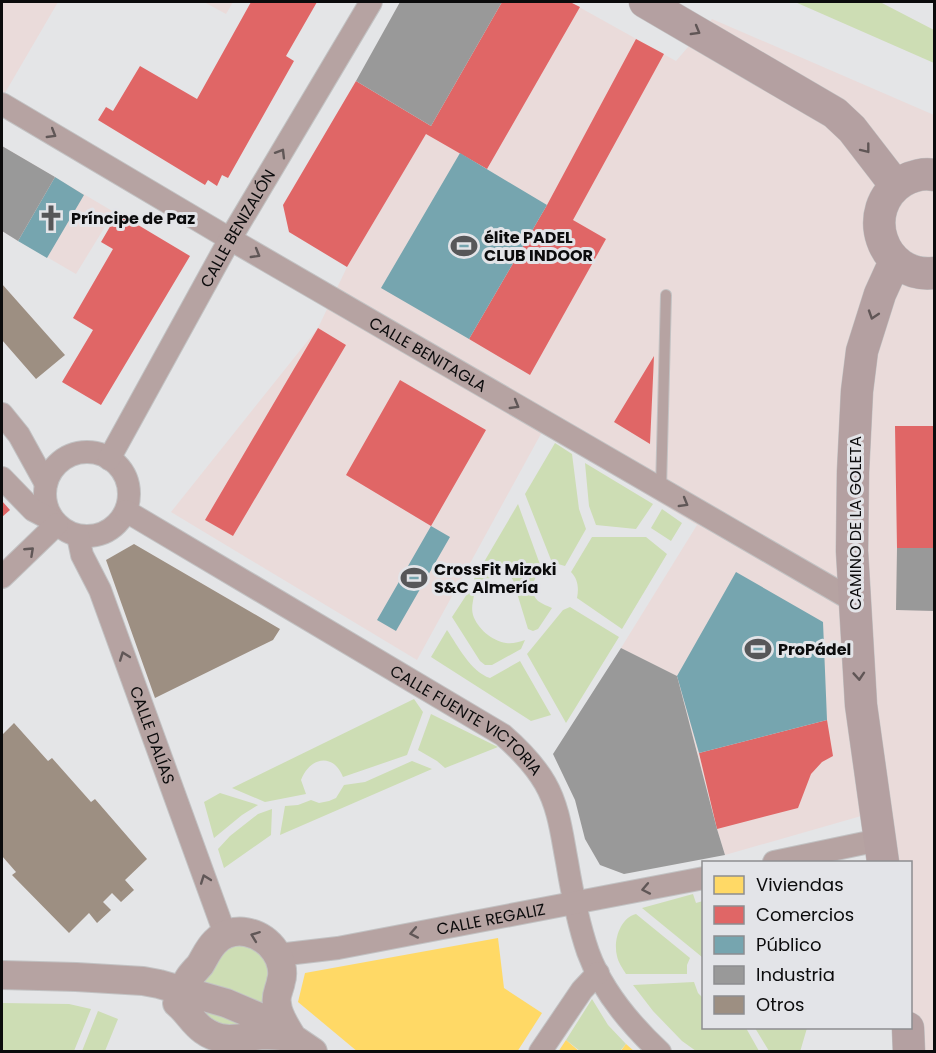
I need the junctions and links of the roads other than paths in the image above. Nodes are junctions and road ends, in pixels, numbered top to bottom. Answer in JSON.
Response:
{"nodes":[{"id":1,"x":371,"y":2,"type":"edge"},
{"id":2,"x":645,"y":2,"type":"edge"},
{"id":3,"x":2,"y":104,"type":"edge"},
{"id":4,"x":934,"y":175,"type":"edge"},
{"id":5,"x":896,"y":186,"type":"junction"},
{"id":6,"x":230,"y":239,"type":"junction"},
{"id":7,"x":895,"y":261,"type":"junction"},
{"id":8,"x":934,"y":273,"type":"edge"},
{"id":9,"x":666,"y":296,"type":"dead end"},
{"id":10,"x":2,"y":414,"type":"edge"},
{"id":11,"x":19,"y":435,"type":"junction"},
{"id":12,"x":109,"y":459,"type":"junction"},
{"id":13,"x":60,"y":461,"type":"junction"},
{"id":14,"x":2,"y":478,"type":"edge"},
{"id":15,"x":45,"y":484,"type":"junction"},
{"id":16,"x":661,"y":490,"type":"junction"},
{"id":17,"x":126,"y":512,"type":"junction"},
{"id":18,"x":55,"y":522,"type":"junction"},
{"id":19,"x":78,"y":536,"type":"junction"},
{"id":20,"x":2,"y":577,"type":"edge"},
{"id":21,"x":854,"y":601,"type":"junction"},
{"id":22,"x":881,"y":851,"type":"edge"},
{"id":23,"x":784,"y":861,"type":"edge"},
{"id":24,"x":702,"y":878,"type":"edge"},
{"id":25,"x":574,"y":903,"type":"junction"},
{"id":26,"x":225,"y":934,"type":"junction"},
{"id":27,"x":278,"y":955,"type":"junction"},
{"id":28,"x":598,"y":973,"type":"junction"},
{"id":29,"x":2,"y":975,"type":"edge"},
{"id":30,"x":182,"y":990,"type":"junction"},
{"id":31,"x":265,"y":1017,"type":"junction"},
{"id":32,"x":908,"y":1029,"type":"edge"},
{"id":33,"x":302,"y":1044,"type":"edge"},
{"id":34,"x":540,"y":1052,"type":"edge"},
{"id":35,"x":660,"y":1052,"type":"edge"},
{"id":36,"x":909,"y":1052,"type":"edge"}],
"edges":[{"from":6,"to":1,"type":"street","name":"CALLE BENIZALÓN","one_way":true},
{"from":2,"to":5,"type":"main road","one_way":true},
{"from":3,"to":6,"type":"street","name":"CALLE BENITAGLA","one_way":true},
{"from":4,"to":5,"type":"main road"},
{"from":5,"to":7,"type":"main road"},
{"from":6,"to":12,"type":"street","name":"CALLE BENIZALÓN"},
{"from":6,"to":16,"type":"street","name":"CALLE BENITAGLA","one_way":true},
{"from":7,"to":8,"type":"main road"},
{"from":7,"to":21,"type":"main road","name":"CAMINO DE LA GOLETA","one_way":true},
{"from":9,"to":16,"type":"lane"},
{"from":10,"to":11,"type":"street"},
{"from":11,"to":13,"type":"street"},
{"from":11,"to":15,"type":"street"},
{"from":12,"to":13,"type":"street"},
{"from":12,"to":17,"type":"street"},
{"from":13,"to":15,"type":"street"},
{"from":14,"to":18,"type":"street"},
{"from":15,"to":18,"type":"street"},
{"from":16,"to":21,"type":"street","name":"CALLE BENITAGLA","one_way":true},
{"from":17,"to":19,"type":"street"},
{"from":17,"to":25,"type":"street","name":"CALLE FUENTE VICTORIA"},
{"from":18,"to":19,"type":"street"},
{"from":20,"to":18,"type":"street","one_way":true},
{"from":26,"to":19,"type":"street","name":"CALLE DALÍAS","one_way":true},
{"from":21,"to":22,"type":"main road","name":"CAMINO DE LA GOLETA","one_way":true},
{"from":22,"to":23,"type":"street"},
{"from":24,"to":25,"type":"street","name":"CALLE REGALIZ","one_way":true},
{"from":25,"to":27,"type":"street","name":"CALLE REGALIZ","one_way":true},
{"from":25,"to":28,"type":"street","name":"CALLE FUENTE VICTORIA"},
{"from":27,"to":26,"type":"street","one_way":true},
{"from":26,"to":30,"type":"street"},
{"from":27,"to":31,"type":"street"},
{"from":28,"to":34,"type":"street"},
{"from":28,"to":35,"type":"street","name":"CALLE FUENTE VICTORIA"},
{"from":29,"to":30,"type":"street"},
{"from":30,"to":31,"type":"street"},
{"from":31,"to":33,"type":"street"},
{"from":32,"to":36,"type":"main road"}]}
